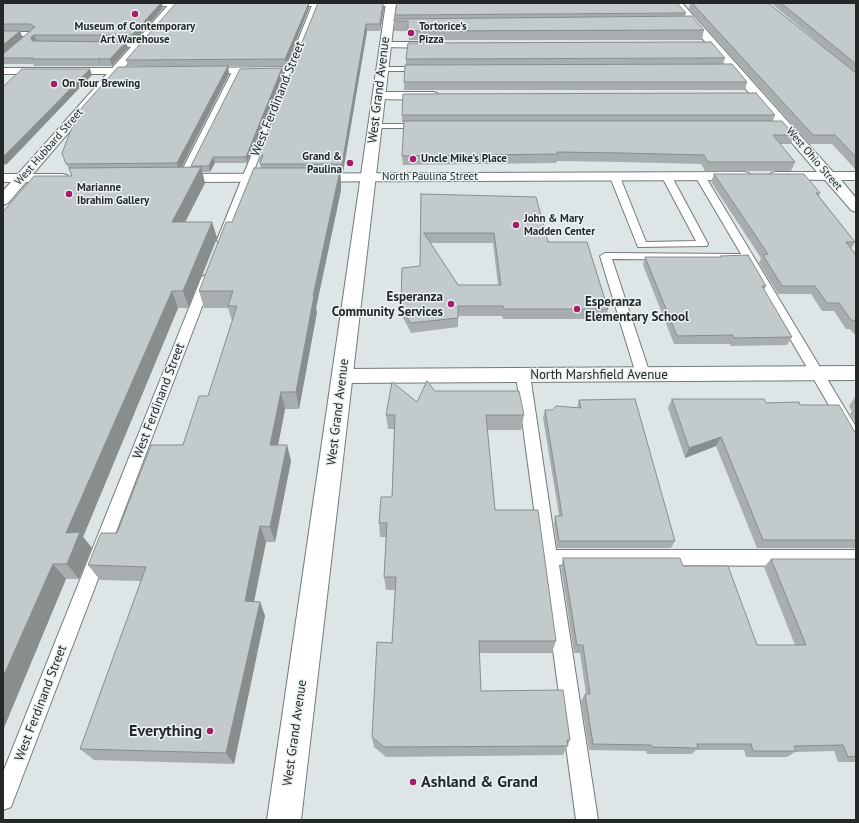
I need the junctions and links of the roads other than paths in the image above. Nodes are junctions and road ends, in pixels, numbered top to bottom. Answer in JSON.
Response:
{"nodes":[{"id":1,"x":175,"y":3,"type":"edge"},
{"id":2,"x":208,"y":3,"type":"edge"},
{"id":3,"x":270,"y":3,"type":"edge"},
{"id":4,"x":316,"y":3,"type":"edge"},
{"id":5,"x":391,"y":3,"type":"edge"},
{"id":6,"x":423,"y":3,"type":"edge"},
{"id":7,"x":677,"y":3,"type":"edge"},
{"id":8,"x":124,"y":4,"type":"edge"},
{"id":9,"x":3,"y":34,"type":"edge"},
{"id":10,"x":27,"y":39,"type":"edge"},
{"id":11,"x":97,"y":45,"type":"edge"},
{"id":12,"x":138,"y":45,"type":"junction"},
{"id":13,"x":385,"y":45,"type":"junction"},
{"id":14,"x":446,"y":45,"type":"edge"},
{"id":15,"x":720,"y":68,"type":"edge"},
{"id":16,"x":734,"y":68,"type":"junction"},
{"id":17,"x":382,"y":69,"type":"junction"},
{"id":18,"x":428,"y":69,"type":"edge"},
{"id":19,"x":237,"y":70,"type":"junction"},
{"id":20,"x":289,"y":70,"type":"junction"},
{"id":21,"x":3,"y":71,"type":"edge"},
{"id":22,"x":115,"y":71,"type":"junction"},
{"id":23,"x":154,"y":71,"type":"edge"},
{"id":24,"x":185,"y":71,"type":"edge"},
{"id":25,"x":744,"y":95,"type":"edge"},
{"id":26,"x":758,"y":95,"type":"junction"},
{"id":27,"x":379,"y":96,"type":"junction"},
{"id":28,"x":442,"y":96,"type":"edge"},
{"id":29,"x":375,"y":126,"type":"junction"},
{"id":30,"x":432,"y":126,"type":"edge"},
{"id":31,"x":769,"y":126,"type":"edge"},
{"id":32,"x":785,"y":126,"type":"junction"},
{"id":33,"x":667,"y":176,"type":"junction"},
{"id":34,"x":700,"y":176,"type":"junction"},
{"id":35,"x":829,"y":176,"type":"junction"},
{"id":36,"x":856,"y":176,"type":"edge"},
{"id":37,"x":368,"y":177,"type":"junction"},
{"id":38,"x":614,"y":177,"type":"junction"},
{"id":39,"x":3,"y":178,"type":"edge"},
{"id":40,"x":22,"y":178,"type":"junction"},
{"id":41,"x":74,"y":178,"type":"edge"},
{"id":42,"x":160,"y":178,"type":"edge"},
{"id":43,"x":183,"y":178,"type":"junction"},
{"id":44,"x":247,"y":178,"type":"junction"},
{"id":45,"x":3,"y":200,"type":"edge"},
{"id":46,"x":856,"y":207,"type":"edge"},
{"id":47,"x":748,"y":257,"type":"junction"},
{"id":48,"x":817,"y":373,"type":"junction"},
{"id":49,"x":856,"y":373,"type":"edge"},
{"id":50,"x":643,"y":374,"type":"junction"},
{"id":51,"x":523,"y":375,"type":"junction"},
{"id":52,"x":342,"y":376,"type":"junction"},
{"id":53,"x":856,"y":439,"type":"edge"},
{"id":54,"x":549,"y":557,"type":"junction"},
{"id":55,"x":856,"y":558,"type":"edge"},
{"id":56,"x":3,"y":799,"type":"edge"},
{"id":57,"x":284,"y":820,"type":"edge"},
{"id":58,"x":588,"y":820,"type":"edge"}],
"edges":[{"from":1,"to":2,"type":"street"},
{"from":1,"to":8,"type":"street"},
{"from":1,"to":12,"type":"street","name":"West Hubbard Street"},
{"from":3,"to":4,"type":"street"},
{"from":4,"to":5,"type":"street"},
{"from":4,"to":20,"type":"lane","name":"West Ferdinand Street"},
{"from":5,"to":6,"type":"street"},
{"from":5,"to":13,"type":"street","name":"West Grand Avenue"},
{"from":7,"to":16,"type":"street","name":"West Ohio Street"},
{"from":9,"to":10,"type":"lane"},
{"from":11,"to":12,"type":"lane"},
{"from":12,"to":22,"type":"street","name":"West Hubbard Street"},
{"from":13,"to":14,"type":"street"},
{"from":13,"to":17,"type":"street","name":"West Grand Avenue"},
{"from":15,"to":16,"type":"lane"},
{"from":16,"to":26,"type":"street","name":"West Ohio Street"},
{"from":17,"to":18,"type":"lane"},
{"from":17,"to":27,"type":"street","name":"West Grand Avenue"},
{"from":19,"to":20,"type":"street"},
{"from":19,"to":24,"type":"street"},
{"from":19,"to":43,"type":"lane"},
{"from":20,"to":44,"type":"lane","name":"West Ferdinand Street"},
{"from":21,"to":22,"type":"street"},
{"from":22,"to":23,"type":"street"},
{"from":22,"to":40,"type":"street","name":"West Hubbard Street"},
{"from":25,"to":26,"type":"street"},
{"from":26,"to":32,"type":"street","name":"West Ohio Street"},
{"from":27,"to":28,"type":"street"},
{"from":27,"to":29,"type":"street","name":"West Grand Avenue"},
{"from":29,"to":30,"type":"lane"},
{"from":29,"to":37,"type":"street","name":"West Grand Avenue"},
{"from":31,"to":32,"type":"lane"},
{"from":32,"to":35,"type":"street","name":"West Ohio Street"},
{"from":33,"to":34,"type":"street","name":"North Paulina Street"},
{"from":33,"to":38,"type":"street","name":"North Paulina Street"},
{"from":33,"to":38,"type":"lane"},
{"from":34,"to":35,"type":"street","name":"North Paulina Street"},
{"from":34,"to":47,"type":"lane"},
{"from":35,"to":36,"type":"street","name":"North Paulina Street"},
{"from":35,"to":46,"type":"street","name":"West Ohio Street"},
{"from":37,"to":38,"type":"street","name":"North Paulina Street"},
{"from":37,"to":44,"type":"street","name":"North Paulina Street"},
{"from":37,"to":52,"type":"street","name":"West Grand Avenue"},
{"from":39,"to":40,"type":"street"},
{"from":40,"to":41,"type":"street"},
{"from":40,"to":45,"type":"street","name":"West Hubbard Street"},
{"from":42,"to":43,"type":"street","name":"North Paulina Street"},
{"from":43,"to":44,"type":"street","name":"North Paulina Street"},
{"from":44,"to":56,"type":"lane","name":"West Ferdinand Street"},
{"from":47,"to":48,"type":"lane"},
{"from":47,"to":50,"type":"lane"},
{"from":48,"to":49,"type":"street","name":"North Marshfield Avenue"},
{"from":48,"to":50,"type":"street","name":"North Marshfield Avenue"},
{"from":48,"to":53,"type":"lane"},
{"from":50,"to":51,"type":"street","name":"North Marshfield Avenue"},
{"from":51,"to":52,"type":"street","name":"North Marshfield Avenue"},
{"from":51,"to":54,"type":"lane"},
{"from":52,"to":57,"type":"street","name":"West Grand Avenue"},
{"from":54,"to":55,"type":"lane"},
{"from":54,"to":58,"type":"lane"}]}
